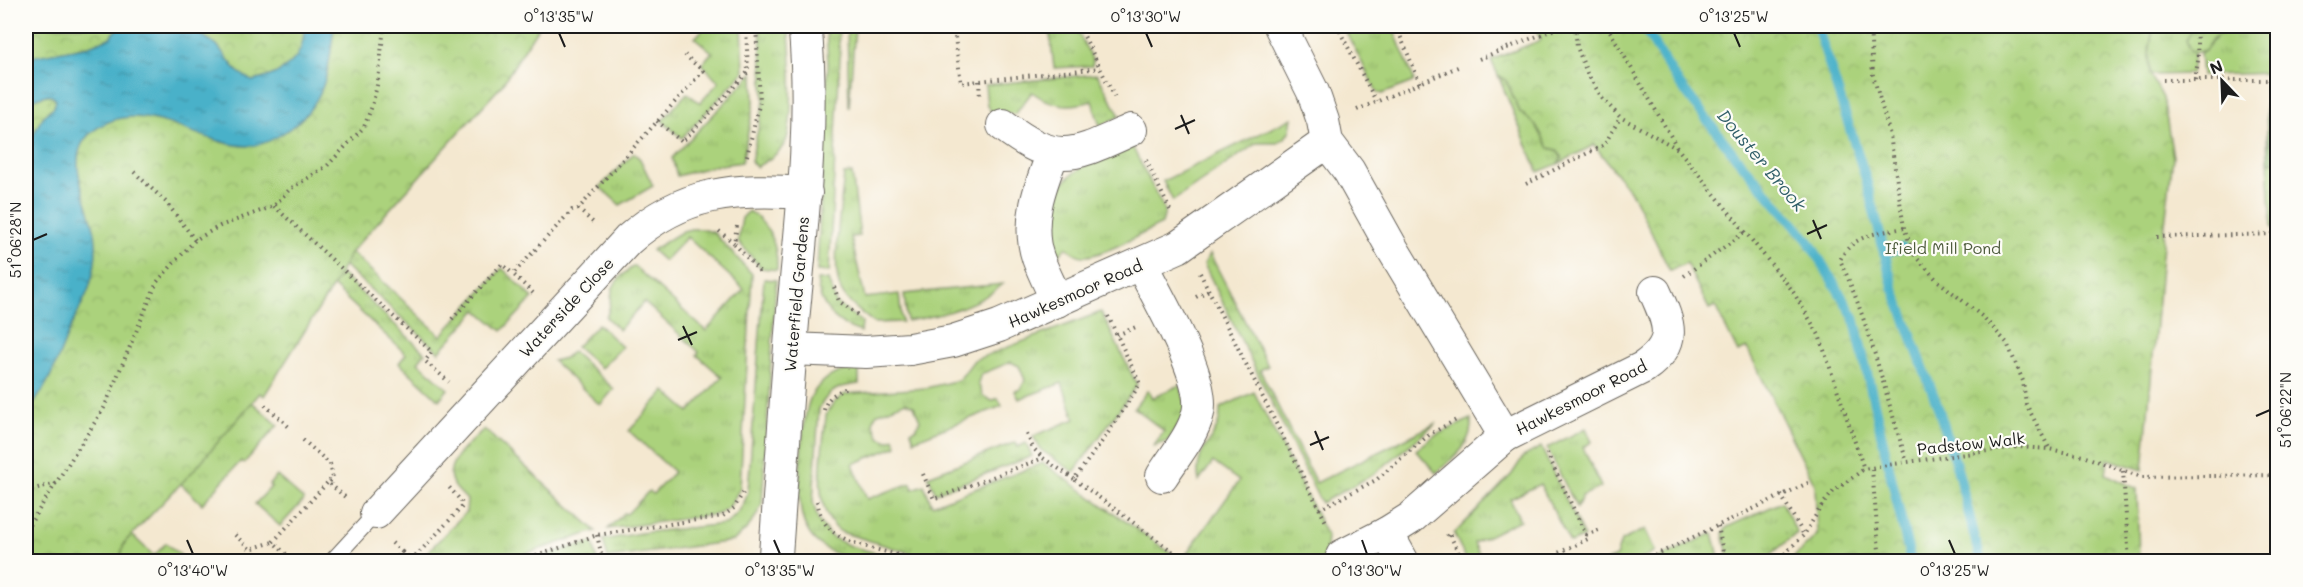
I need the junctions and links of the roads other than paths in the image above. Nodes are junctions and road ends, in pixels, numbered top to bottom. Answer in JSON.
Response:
{"nodes":[{"id":1,"x":805,"y":26,"type":"edge"},
{"id":2,"x":1280,"y":26,"type":"edge"},
{"id":3,"x":1003,"y":125,"type":"dead end"},
{"id":4,"x":1131,"y":130,"type":"road end"},
{"id":5,"x":1327,"y":141,"type":"junction"},
{"id":6,"x":1053,"y":153,"type":"junction"},
{"id":7,"x":806,"y":193,"type":"junction"},
{"id":8,"x":1141,"y":264,"type":"junction"},
{"id":9,"x":1655,"y":292,"type":"road end"},
{"id":10,"x":1057,"y":301,"type":"junction"},
{"id":11,"x":790,"y":349,"type":"junction"},
{"id":12,"x":1505,"y":436,"type":"junction"},
{"id":13,"x":1162,"y":476,"type":"dead end"},
{"id":14,"x":376,"y":513,"type":"joint"},
{"id":15,"x":1387,"y":533,"type":"junction"},
{"id":16,"x":1342,"y":556,"type":"road end"},
{"id":17,"x":330,"y":561,"type":"edge"},
{"id":18,"x":775,"y":561,"type":"edge"},
{"id":19,"x":1403,"y":561,"type":"edge"}],
"edges":[{"from":1,"to":7,"type":"street","name":"Waterfield Gardens"},
{"from":2,"to":5,"type":"street","name":"Hawkesmoor Road"},
{"from":3,"to":6,"type":"street"},
{"from":4,"to":6,"type":"street"},
{"from":5,"to":8,"type":"street","name":"Hawkesmoor Road"},
{"from":5,"to":12,"type":"street","name":"Hawkesmoor Road"},
{"from":6,"to":10,"type":"street"},
{"from":7,"to":11,"type":"street","name":"Waterfield Gardens"},
{"from":7,"to":14,"type":"street","name":"Waterside Close"},
{"from":8,"to":10,"type":"street","name":"Hawkesmoor Road"},
{"from":8,"to":13,"type":"street"},
{"from":9,"to":12,"type":"street","name":"Hawkesmoor Road"},
{"from":10,"to":11,"type":"street","name":"Hawkesmoor Road"},
{"from":11,"to":18,"type":"street","name":"Waterfield Gardens"},
{"from":12,"to":15,"type":"street","name":"Hawkesmoor Road"},
{"from":14,"to":17,"type":"lane"},
{"from":15,"to":16,"type":"street","name":"Hawkesmoor Road"},
{"from":15,"to":19,"type":"street"}]}
